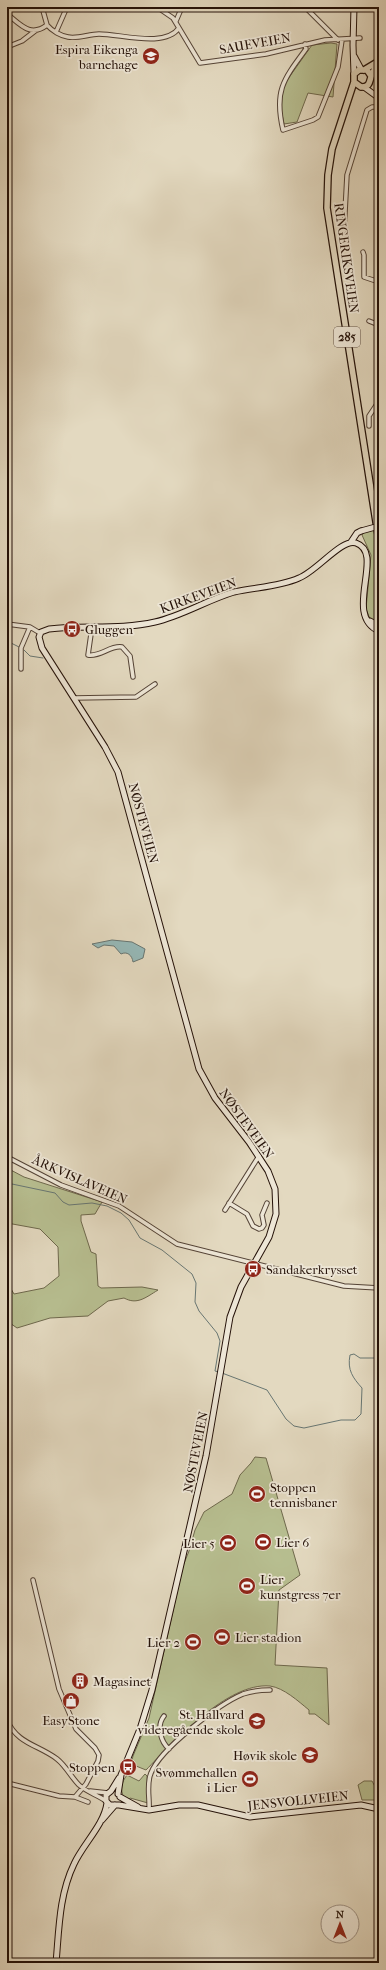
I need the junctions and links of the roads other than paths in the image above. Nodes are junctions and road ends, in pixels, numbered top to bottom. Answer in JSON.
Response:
{"nodes":[{"id":1,"x":42,"y":7,"type":"edge"},
{"id":2,"x":67,"y":7,"type":"edge"},
{"id":3,"x":157,"y":7,"type":"edge"},
{"id":4,"x":182,"y":7,"type":"edge"},
{"id":5,"x":306,"y":7,"type":"edge"},
{"id":6,"x":354,"y":7,"type":"edge"},
{"id":7,"x":7,"y":14,"type":"edge"},
{"id":8,"x":176,"y":21,"type":"junction"},
{"id":9,"x":47,"y":25,"type":"junction"},
{"id":10,"x":179,"y":28,"type":"junction"},
{"id":11,"x":35,"y":31,"type":"junction"},
{"id":12,"x":56,"y":32,"type":"junction"},
{"id":13,"x":360,"y":38,"type":"dead end"},
{"id":14,"x":340,"y":40,"type":"junction"},
{"id":15,"x":353,"y":40,"type":"junction"},
{"id":16,"x":305,"y":44,"type":"junction"},
{"id":17,"x":7,"y":47,"type":"edge"},
{"id":18,"x":354,"y":55,"type":"junction"},
{"id":19,"x":379,"y":62,"type":"edge"},
{"id":20,"x":363,"y":69,"type":"junction"},
{"id":21,"x":354,"y":74,"type":"junction"},
{"id":22,"x":371,"y":76,"type":"junction"},
{"id":23,"x":354,"y":82,"type":"junction"},
{"id":24,"x":370,"y":82,"type":"junction"},
{"id":25,"x":363,"y":87,"type":"junction"},
{"id":26,"x":377,"y":97,"type":"edge"},
{"id":27,"x":349,"y":98,"type":"junction"},
{"id":28,"x":379,"y":105,"type":"edge"},
{"id":29,"x":344,"y":232,"type":"dead end"},
{"id":30,"x":362,"y":252,"type":"dead end"},
{"id":31,"x":379,"y":282,"type":"edge"},
{"id":32,"x":369,"y":321,"type":"dead end"},
{"id":33,"x":379,"y":325,"type":"edge"},
{"id":34,"x":379,"y":401,"type":"edge"},
{"id":35,"x":369,"y":426,"type":"dead end"},
{"id":36,"x":379,"y":526,"type":"edge"},
{"id":37,"x":361,"y":531,"type":"junction"},
{"id":38,"x":379,"y":541,"type":"edge"},
{"id":39,"x":351,"y":542,"type":"junction"},
{"id":40,"x":358,"y":543,"type":"junction"},
{"id":41,"x":367,"y":620,"type":"junction"},
{"id":42,"x":7,"y":624,"type":"edge"},
{"id":43,"x":379,"y":626,"type":"edge"},
{"id":44,"x":30,"y":627,"type":"junction"},
{"id":45,"x":92,"y":627,"type":"junction"},
{"id":46,"x":379,"y":631,"type":"edge"},
{"id":47,"x":39,"y":636,"type":"junction"},
{"id":48,"x":21,"y":669,"type":"dead end"},
{"id":49,"x":133,"y":676,"type":"dead end"},
{"id":50,"x":155,"y":684,"type":"dead end"},
{"id":51,"x":74,"y":698,"type":"junction"},
{"id":52,"x":259,"y":1156,"type":"junction"},
{"id":53,"x":7,"y":1157,"type":"edge"},
{"id":54,"x":229,"y":1203,"type":"junction"},
{"id":55,"x":267,"y":1203,"type":"dead end"},
{"id":56,"x":225,"y":1210,"type":"dead end"},
{"id":57,"x":254,"y":1264,"type":"junction"},
{"id":58,"x":379,"y":1288,"type":"edge"},
{"id":59,"x":33,"y":1580,"type":"dead end"},
{"id":60,"x":270,"y":1690,"type":"dead end"},
{"id":61,"x":164,"y":1716,"type":"dead end"},
{"id":62,"x":7,"y":1720,"type":"edge"},
{"id":63,"x":169,"y":1749,"type":"junction"},
{"id":64,"x":120,"y":1775,"type":"junction"},
{"id":65,"x":7,"y":1783,"type":"edge"},
{"id":66,"x":83,"y":1788,"type":"junction"},
{"id":67,"x":89,"y":1791,"type":"junction"},
{"id":68,"x":109,"y":1792,"type":"junction"},
{"id":69,"x":119,"y":1795,"type":"junction"},
{"id":70,"x":75,"y":1797,"type":"junction"},
{"id":71,"x":88,"y":1802,"type":"dead end"},
{"id":72,"x":106,"y":1802,"type":"junction"},
{"id":73,"x":116,"y":1805,"type":"junction"},
{"id":74,"x":140,"y":1808,"type":"junction"},
{"id":75,"x":379,"y":1809,"type":"edge"},
{"id":76,"x":149,"y":1810,"type":"junction"},
{"id":77,"x":101,"y":1820,"type":"junction"},
{"id":78,"x":56,"y":1963,"type":"edge"}],
"edges":[{"from":1,"to":9,"type":"street"},
{"from":2,"to":12,"type":"street"},
{"from":3,"to":8,"type":"street"},
{"from":4,"to":8,"type":"street"},
{"from":5,"to":14,"type":"street"},
{"from":6,"to":15,"type":"main road"},
{"from":7,"to":11,"type":"street"},
{"from":8,"to":10,"type":"street"},
{"from":9,"to":11,"type":"street"},
{"from":9,"to":12,"type":"street"},
{"from":10,"to":12,"type":"street"},
{"from":10,"to":16,"type":"street","name":"SAUEVEIEN"},
{"from":11,"to":17,"type":"street"},
{"from":13,"to":15,"type":"street","name":"SAUEVEIEN"},
{"from":14,"to":15,"type":"street","name":"SAUEVEIEN"},
{"from":14,"to":16,"type":"street","name":"SAUEVEIEN"},
{"from":14,"to":16,"type":"street"},
{"from":15,"to":18,"type":"main road"},
{"from":18,"to":20,"type":"main road"},
{"from":18,"to":21,"type":"main road"},
{"from":19,"to":20,"type":"main road"},
{"from":19,"to":22,"type":"main road"},
{"from":20,"to":21,"type":"main road"},
{"from":20,"to":22,"type":"main road"},
{"from":21,"to":23,"type":"main road","name":"RINGERIKSVEIEN","number":"285"},
{"from":22,"to":24,"type":"main road"},
{"from":23,"to":25,"type":"main road"},
{"from":23,"to":27,"type":"main road","name":"RINGERIKSVEIEN","number":"285"},
{"from":24,"to":25,"type":"main road","name":"RINGERIKSVEIEN","number":"285"},
{"from":24,"to":26,"type":"main road"},
{"from":25,"to":26,"type":"main road"},
{"from":25,"to":27,"type":"main road","name":"RINGERIKSVEIEN","number":"285"},
{"from":27,"to":38,"type":"main road","name":"RINGERIKSVEIEN","number":"285"},
{"from":28,"to":29,"type":"street"},
{"from":30,"to":31,"type":"street"},
{"from":32,"to":33,"type":"street"},
{"from":34,"to":35,"type":"street"},
{"from":36,"to":37,"type":"main road","bridge":true},
{"from":37,"to":39,"type":"main road","name":"KIRKEVEIEN"},
{"from":37,"to":40,"type":"main road"},
{"from":39,"to":40,"type":"main road"},
{"from":39,"to":45,"type":"main road","name":"KIRKEVEIEN"},
{"from":40,"to":41,"type":"main road"},
{"from":41,"to":43,"type":"main road"},
{"from":41,"to":46,"type":"main road"},
{"from":42,"to":44,"type":"street"},
{"from":44,"to":47,"type":"street"},
{"from":44,"to":48,"type":"street"},
{"from":45,"to":47,"type":"main road","name":"KIRKEVEIEN"},
{"from":45,"to":49,"type":"street"},
{"from":47,"to":51,"type":"main road","name":"NØSTEVEIEN"},
{"from":50,"to":51,"type":"street"},
{"from":51,"to":52,"type":"main road","name":"NØSTEVEIEN"},
{"from":52,"to":54,"type":"street"},
{"from":52,"to":57,"type":"main road","name":"NØSTEVEIEN"},
{"from":53,"to":57,"type":"street","name":"ÅRKVISLAVEIEN"},
{"from":54,"to":55,"type":"street"},
{"from":54,"to":56,"type":"street"},
{"from":57,"to":58,"type":"street","name":"ÅRKVISLAVEIEN"},
{"from":57,"to":64,"type":"main road","name":"NØSTEVEIEN"},
{"from":59,"to":66,"type":"street"},
{"from":60,"to":63,"type":"street"},
{"from":61,"to":63,"type":"street"},
{"from":62,"to":66,"type":"street"},
{"from":63,"to":76,"type":"street"},
{"from":64,"to":68,"type":"main road","name":"NØSTEVEIEN"},
{"from":64,"to":69,"type":"main road","name":"NØSTEVEIEN"},
{"from":65,"to":70,"type":"street"},
{"from":66,"to":67,"type":"street"},
{"from":66,"to":70,"type":"street"},
{"from":67,"to":68,"type":"street"},
{"from":67,"to":72,"type":"street"},
{"from":68,"to":69,"type":"main road","name":"JENSVOLLVEIEN"},
{"from":68,"to":72,"type":"main road","name":"NØSTEVEIEN"},
{"from":69,"to":73,"type":"main road"},
{"from":69,"to":74,"type":"main road","name":"JENSVOLLVEIEN"},
{"from":70,"to":71,"type":"street"},
{"from":72,"to":73,"type":"main road","name":"JENSVOLLVEIEN"},
{"from":72,"to":77,"type":"main road"},
{"from":73,"to":74,"type":"main road","name":"JENSVOLLVEIEN"},
{"from":73,"to":77,"type":"main road"},
{"from":74,"to":76,"type":"main road","name":"JENSVOLLVEIEN"},
{"from":75,"to":76,"type":"main road","name":"JENSVOLLVEIEN"},
{"from":77,"to":78,"type":"main road"}]}
